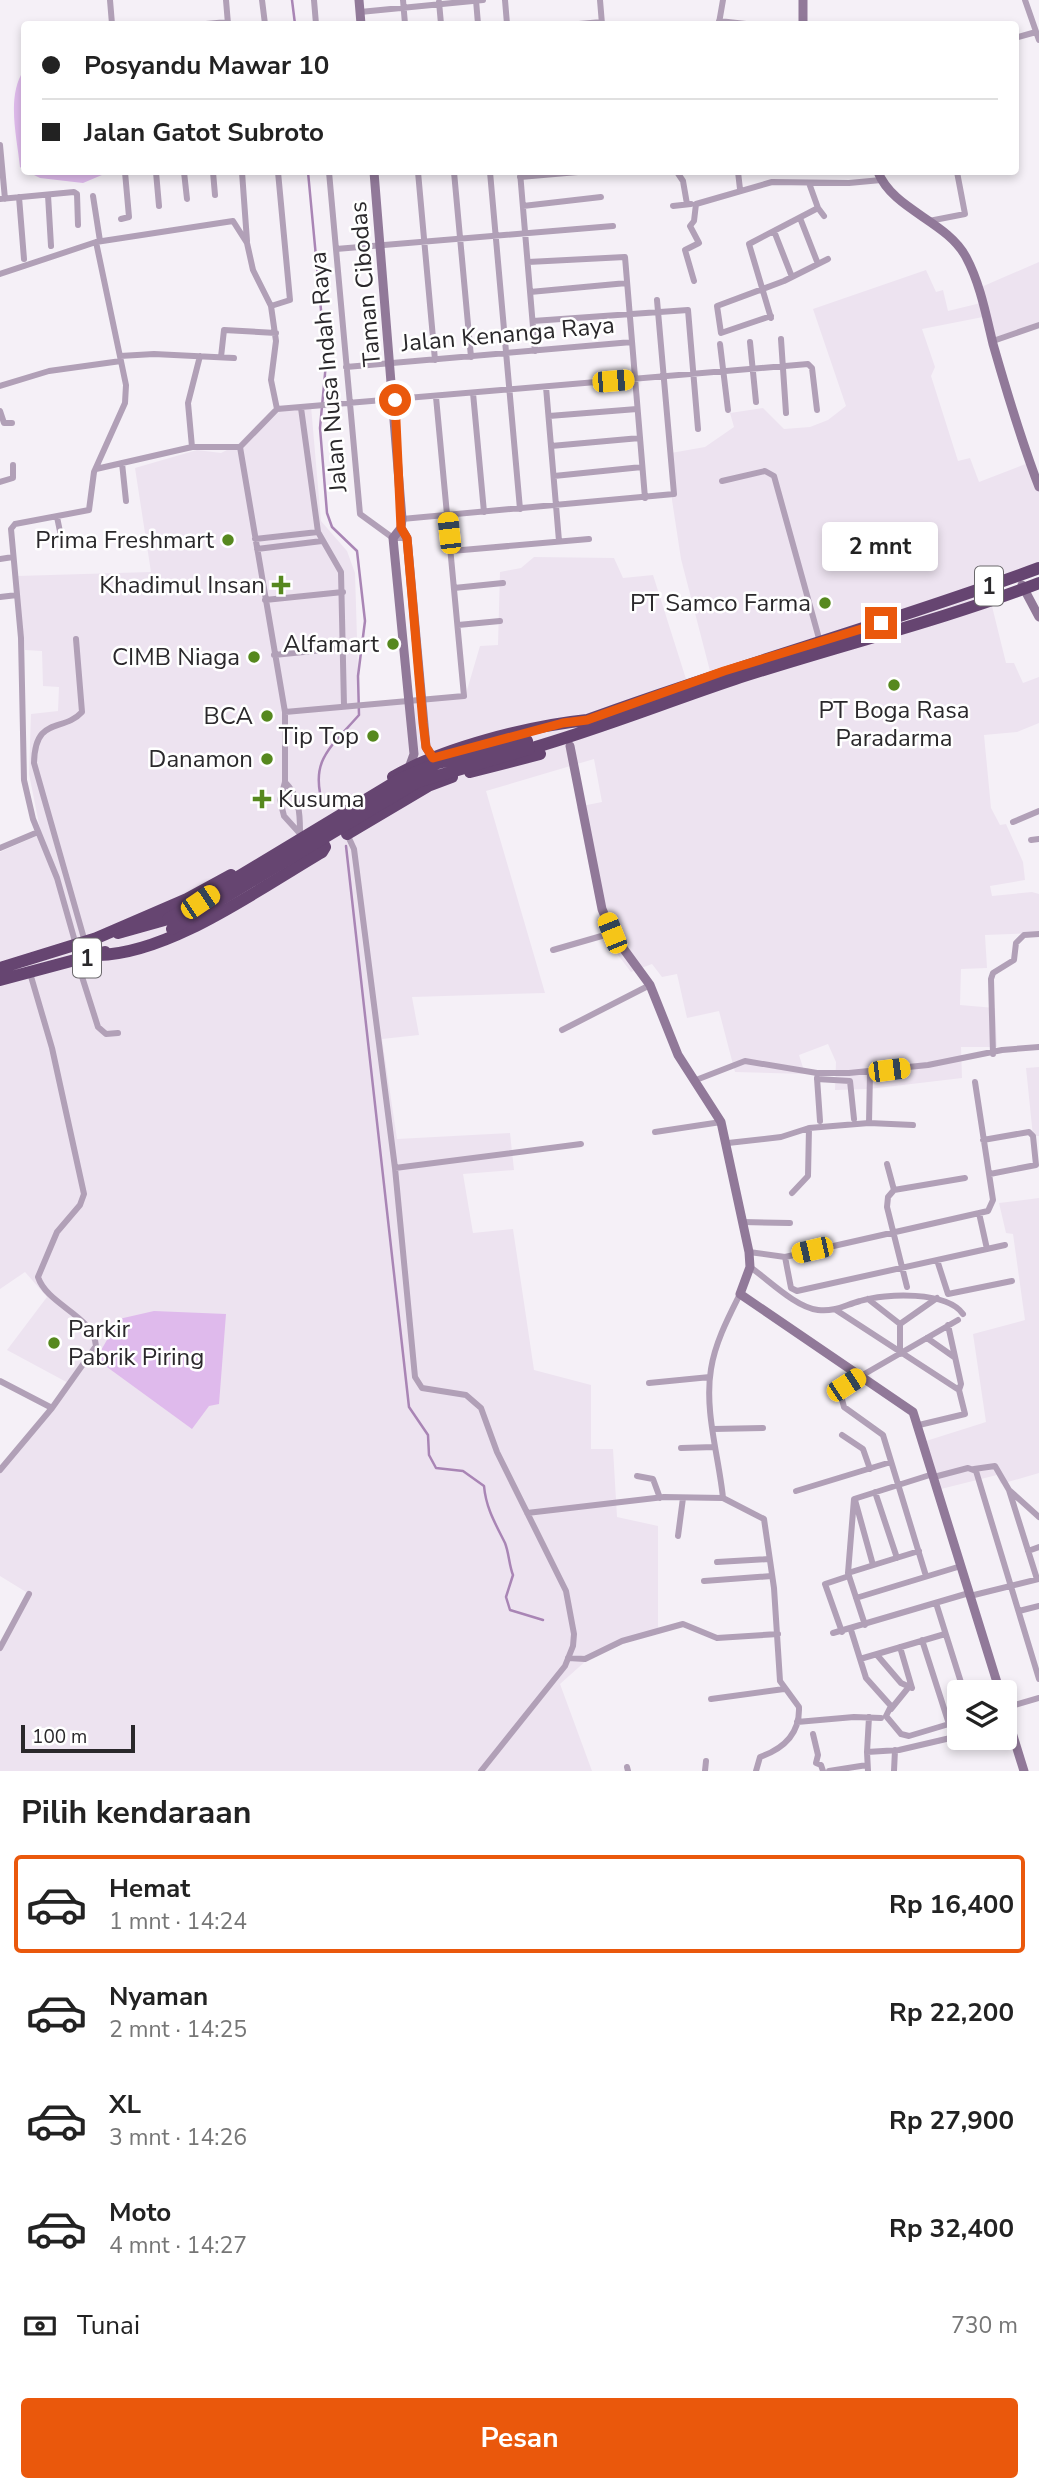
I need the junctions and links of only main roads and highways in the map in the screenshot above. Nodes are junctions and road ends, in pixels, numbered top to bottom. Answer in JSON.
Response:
{"nodes":[{"id":1,"x":1039,"y":568,"type":"edge"},
{"id":2,"x":1039,"y":583,"type":"edge"},
{"id":3,"x":588,"y":726,"type":"junction"},
{"id":4,"x":339,"y":811,"type":"junction"},
{"id":5,"x":320,"y":838,"type":"road end"},
{"id":6,"x":170,"y":924,"type":"junction"},
{"id":7,"x":84,"y":942,"type":"junction"},
{"id":8,"x":98,"y":955,"type":"junction"},
{"id":9,"x":0,"y":968,"type":"edge"},
{"id":10,"x":0,"y":980,"type":"edge"}],
"edges":[{"from":1,"to":3,"type":"highway","number":"1"},
{"from":2,"to":3,"type":"highway","number":"1"},
{"from":3,"to":4,"type":"highway"},
{"from":3,"to":4,"type":"highway"},
{"from":3,"to":6,"type":"highway","number":"1","bridge":true},
{"from":4,"to":7,"type":"highway"},
{"from":5,"to":8,"type":"highway"},
{"from":6,"to":7,"type":"highway","number":"1"},
{"from":6,"to":8,"type":"highway","number":"1"},
{"from":7,"to":9,"type":"highway","number":"1"},
{"from":8,"to":10,"type":"highway","number":"1"}]}
